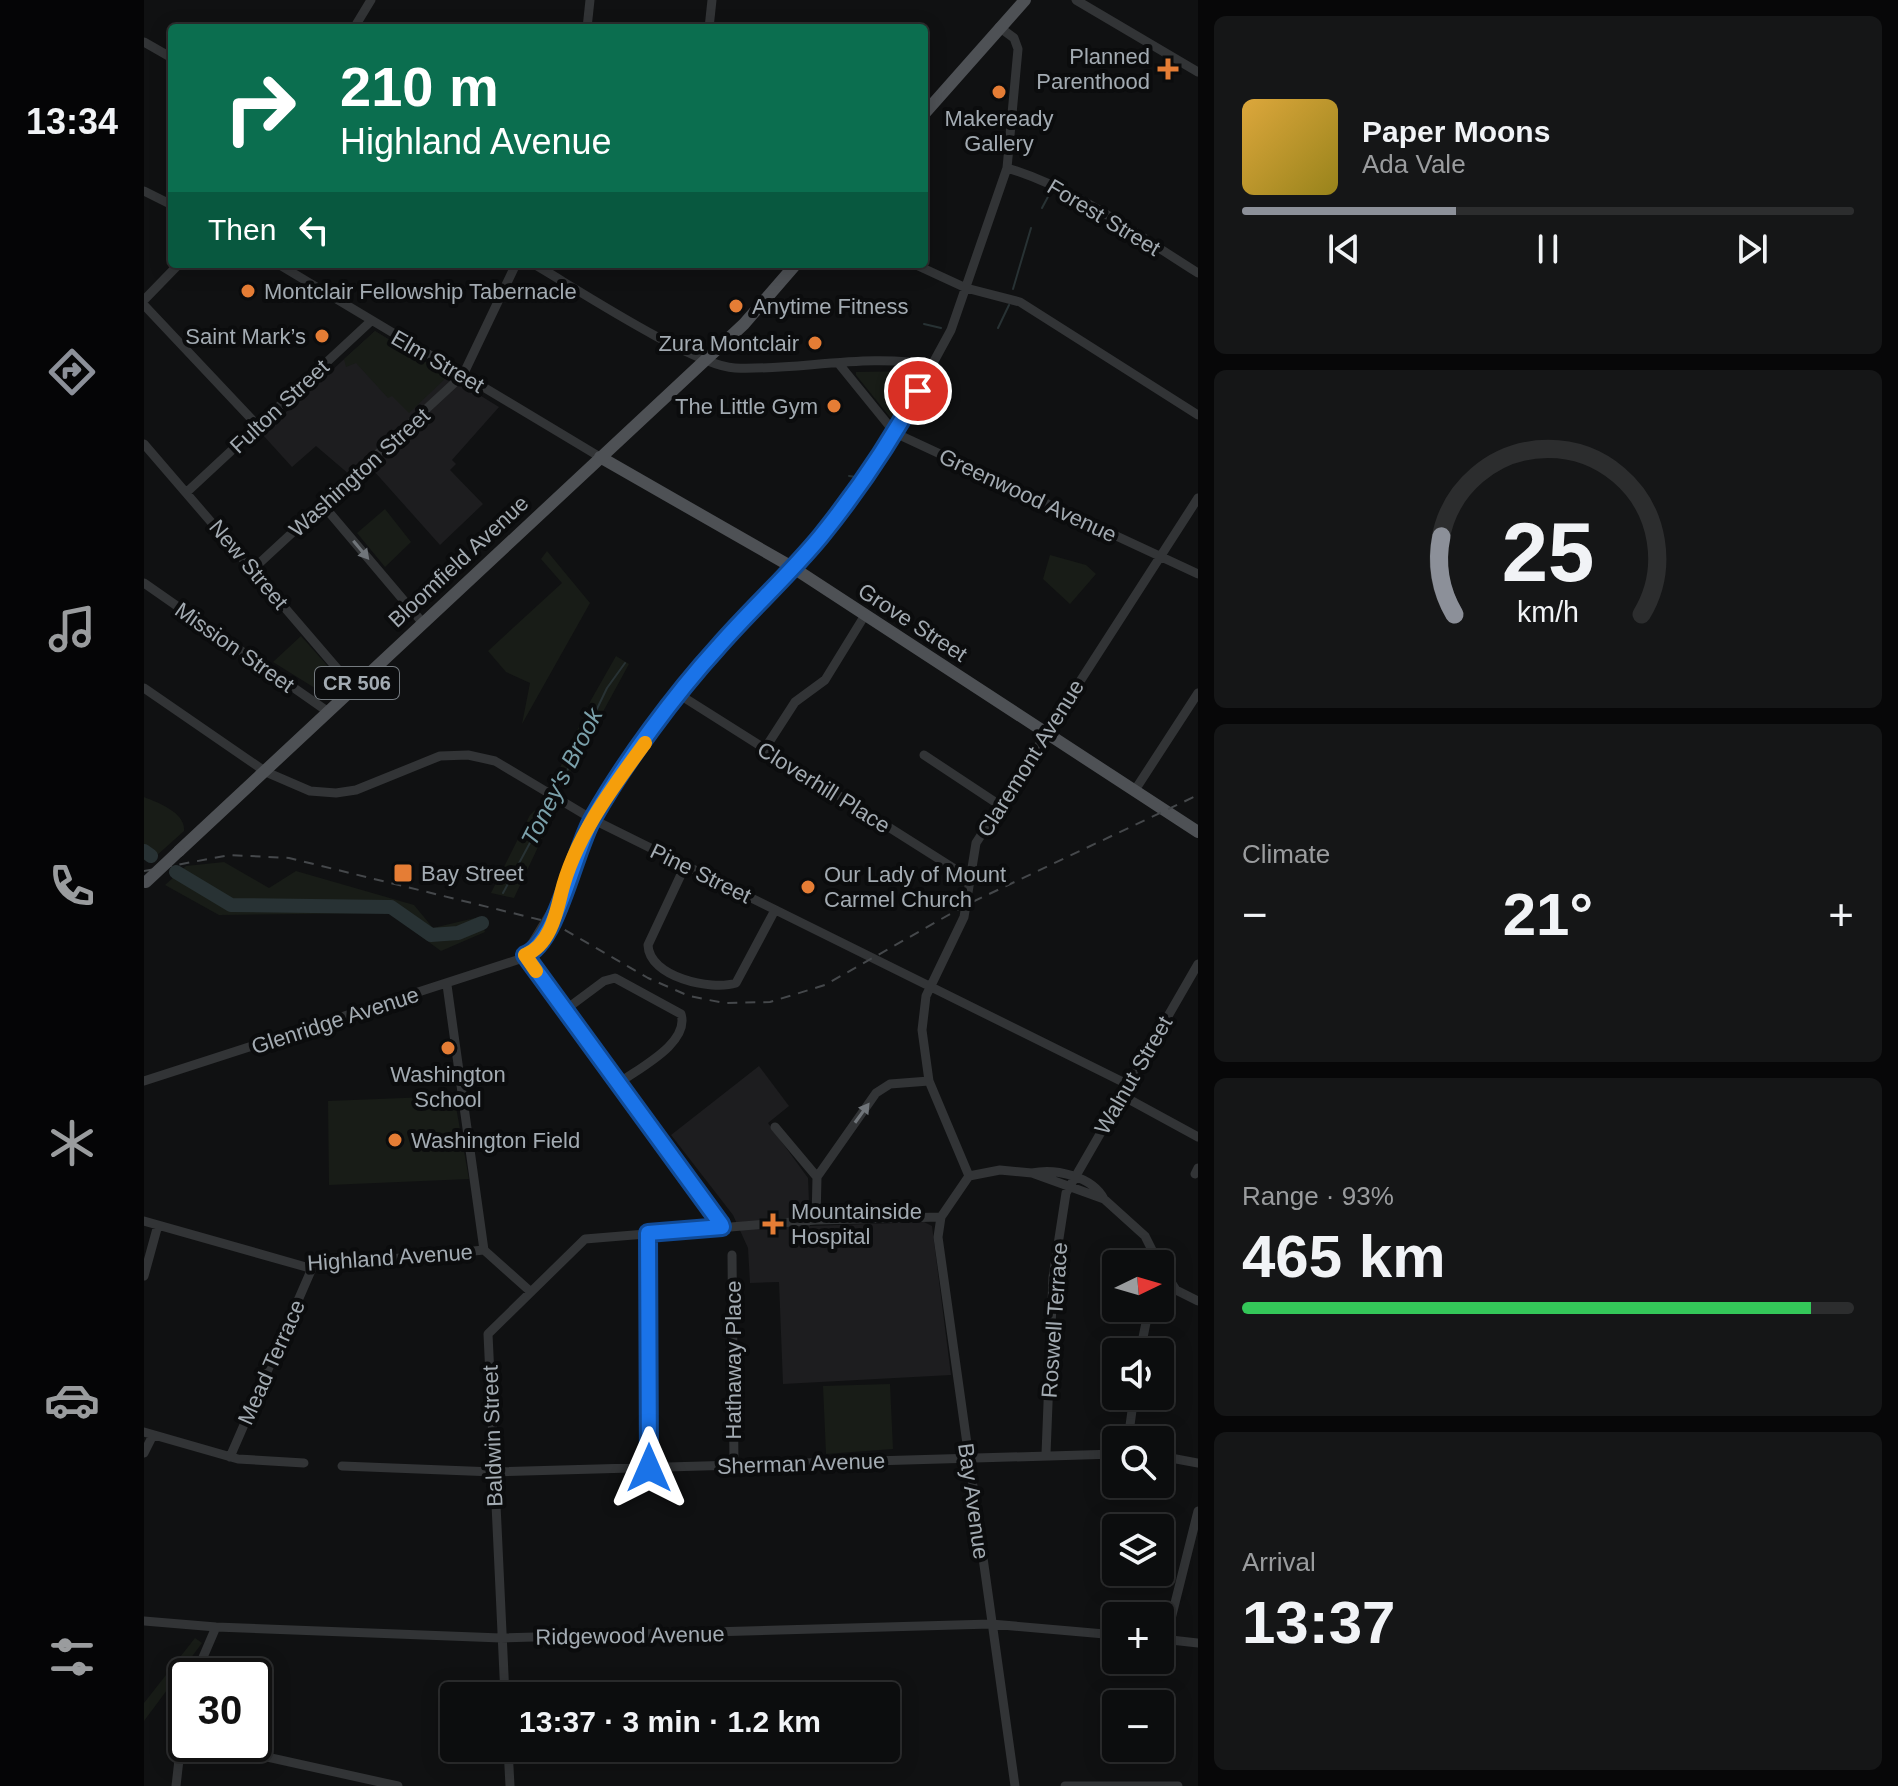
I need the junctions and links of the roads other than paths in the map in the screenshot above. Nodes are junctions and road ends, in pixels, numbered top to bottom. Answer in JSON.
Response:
{"nodes":[{"id":1,"x":371,"y":0,"type":"edge"},
{"id":2,"x":590,"y":0,"type":"edge"},
{"id":3,"x":712,"y":0,"type":"edge"},
{"id":4,"x":1025,"y":0,"type":"edge"},
{"id":5,"x":1076,"y":0,"type":"edge"},
{"id":6,"x":356,"y":24,"type":"edge"},
{"id":7,"x":587,"y":24,"type":"edge"},
{"id":8,"x":709,"y":24,"type":"edge"},
{"id":9,"x":999,"y":27,"type":"junction"},
{"id":10,"x":144,"y":42,"type":"edge"},
{"id":11,"x":168,"y":56,"type":"edge"},
{"id":12,"x":1198,"y":72,"type":"edge"},
{"id":13,"x":928,"y":109,"type":"edge"},
{"id":14,"x":1007,"y":168,"type":"junction"},
{"id":15,"x":144,"y":191,"type":"edge"},
{"id":16,"x":168,"y":203,"type":"edge"},
{"id":17,"x":175,"y":268,"type":"edge"},
{"id":18,"x":285,"y":268,"type":"edge"},
{"id":19,"x":514,"y":268,"type":"edge"},
{"id":20,"x":541,"y":268,"type":"edge"},
{"id":21,"x":793,"y":268,"type":"edge"},
{"id":22,"x":923,"y":268,"type":"edge"},
{"id":23,"x":1198,"y":273,"type":"edge"},
{"id":24,"x":966,"y":288,"type":"junction"},
{"id":25,"x":144,"y":302,"type":"edge"},
{"id":26,"x":371,"y":321,"type":"junction"},
{"id":27,"x":706,"y":359,"type":"junction"},
{"id":28,"x":839,"y":364,"type":"junction"},
{"id":29,"x":932,"y":366,"type":"junction"},
{"id":30,"x":463,"y":375,"type":"junction"},
{"id":31,"x":1198,"y":415,"type":"edge"},
{"id":32,"x":258,"y":426,"type":"junction"},
{"id":33,"x":895,"y":433,"type":"junction"},
{"id":34,"x":144,"y":444,"type":"edge"},
{"id":35,"x":600,"y":457,"type":"junction"},
{"id":36,"x":188,"y":491,"type":"junction"},
{"id":37,"x":1198,"y":498,"type":"edge"},
{"id":38,"x":323,"y":505,"type":"junction"},
{"id":39,"x":1161,"y":557,"type":"junction"},
{"id":40,"x":792,"y":567,"type":"junction"},
{"id":41,"x":253,"y":569,"type":"junction"},
{"id":42,"x":1198,"y":574,"type":"edge"},
{"id":43,"x":144,"y":583,"type":"edge"},
{"id":44,"x":865,"y":615,"type":"junction"},
{"id":45,"x":422,"y":622,"type":"junction"},
{"id":46,"x":353,"y":687,"type":"junction"},
{"id":47,"x":144,"y":688,"type":"edge"},
{"id":48,"x":1198,"y":693,"type":"edge"},
{"id":49,"x":680,"y":695,"type":"junction"},
{"id":50,"x":327,"y":711,"type":"junction"},
{"id":51,"x":1045,"y":732,"type":"junction"},
{"id":52,"x":764,"y":750,"type":"junction"},
{"id":53,"x":924,"y":755,"type":"dead end"},
{"id":54,"x":266,"y":772,"type":"junction"},
{"id":55,"x":1135,"y":790,"type":"junction"},
{"id":56,"x":998,"y":804,"type":"junction"},
{"id":57,"x":592,"y":819,"type":"junction"},
{"id":58,"x":1198,"y":832,"type":"edge"},
{"id":59,"x":685,"y":866,"type":"junction"},
{"id":60,"x":971,"y":874,"type":"junction"},
{"id":61,"x":145,"y":883,"type":"edge"},
{"id":62,"x":775,"y":910,"type":"junction"},
{"id":63,"x":525,"y":955,"type":"junction"},
{"id":64,"x":1198,"y":964,"type":"edge"},
{"id":65,"x":447,"y":985,"type":"junction"},
{"id":66,"x":930,"y":986,"type":"junction"},
{"id":67,"x":565,"y":1010,"type":"junction"},
{"id":68,"x":144,"y":1081,"type":"edge"},
{"id":69,"x":929,"y":1081,"type":"junction"},
{"id":70,"x":619,"y":1083,"type":"junction"},
{"id":71,"x":1127,"y":1084,"type":"junction"},
{"id":72,"x":1121,"y":1095,"type":"junction"},
{"id":73,"x":775,"y":1127,"type":"dead end"},
{"id":74,"x":1198,"y":1137,"type":"edge"},
{"id":75,"x":969,"y":1176,"type":"junction"},
{"id":76,"x":817,"y":1177,"type":"junction"},
{"id":77,"x":1072,"y":1181,"type":"junction"},
{"id":78,"x":941,"y":1217,"type":"junction"},
{"id":79,"x":816,"y":1220,"type":"junction"},
{"id":80,"x":144,"y":1221,"type":"edge"},
{"id":81,"x":158,"y":1225,"type":"junction"},
{"id":82,"x":722,"y":1227,"type":"junction"},
{"id":83,"x":648,"y":1233,"type":"junction"},
{"id":84,"x":484,"y":1250,"type":"junction"},
{"id":85,"x":1152,"y":1250,"type":"edge"},
{"id":86,"x":732,"y":1255,"type":"dead end"},
{"id":87,"x":313,"y":1266,"type":"junction"},
{"id":88,"x":144,"y":1276,"type":"edge"},
{"id":89,"x":1174,"y":1290,"type":"edge"},
{"id":90,"x":531,"y":1292,"type":"junction"},
{"id":91,"x":1198,"y":1301,"type":"edge"},
{"id":92,"x":148,"y":1433,"type":"edge"},
{"id":93,"x":144,"y":1453,"type":"edge"},
{"id":94,"x":1046,"y":1454,"type":"junction"},
{"id":95,"x":1102,"y":1454,"type":"edge"},
{"id":96,"x":968,"y":1456,"type":"junction"},
{"id":97,"x":230,"y":1457,"type":"junction"},
{"id":98,"x":1174,"y":1459,"type":"edge"},
{"id":99,"x":304,"y":1463,"type":"dead end"},
{"id":100,"x":1198,"y":1463,"type":"edge"},
{"id":101,"x":734,"y":1464,"type":"junction"},
{"id":102,"x":342,"y":1466,"type":"dead end"},
{"id":103,"x":649,"y":1468,"type":"junction"},
{"id":104,"x":494,"y":1472,"type":"junction"},
{"id":105,"x":1198,"y":1511,"type":"edge"},
{"id":106,"x":1173,"y":1602,"type":"edge"},
{"id":107,"x":144,"y":1621,"type":"edge"},
{"id":108,"x":991,"y":1624,"type":"junction"},
{"id":109,"x":212,"y":1627,"type":"junction"},
{"id":110,"x":1102,"y":1634,"type":"edge"},
{"id":111,"x":501,"y":1638,"type":"junction"},
{"id":112,"x":1174,"y":1640,"type":"edge"},
{"id":113,"x":1198,"y":1643,"type":"edge"},
{"id":114,"x":201,"y":1658,"type":"edge"},
{"id":115,"x":504,"y":1682,"type":"edge"},
{"id":116,"x":272,"y":1758,"type":"edge"},
{"id":117,"x":180,"y":1762,"type":"edge"},
{"id":118,"x":509,"y":1762,"type":"edge"},
{"id":119,"x":176,"y":1786,"type":"edge"},
{"id":120,"x":398,"y":1786,"type":"edge"},
{"id":121,"x":510,"y":1786,"type":"edge"},
{"id":122,"x":1015,"y":1786,"type":"edge"},
{"id":123,"x":1065,"y":1786,"type":"edge"},
{"id":124,"x":1178,"y":1786,"type":"edge"}],
"edges":[{"from":1,"to":6,"type":"street"},
{"from":2,"to":7,"type":"street"},
{"from":3,"to":8,"type":"street"},
{"from":4,"to":9,"type":"main road"},
{"from":5,"to":12,"type":"street"},
{"from":9,"to":13,"type":"main road"},
{"from":9,"to":14,"type":"street"},
{"from":10,"to":11,"type":"street"},
{"from":14,"to":23,"type":"street","name":"Forest Street"},
{"from":14,"to":24,"type":"street"},
{"from":15,"to":16,"type":"street"},
{"from":17,"to":25,"type":"street"},
{"from":18,"to":26,"type":"street","name":"Elm Street"},
{"from":19,"to":30,"type":"street"},
{"from":20,"to":27,"type":"street"},
{"from":21,"to":27,"type":"main road","name":"Bloomfield Avenue","number":"CR 506"},
{"from":22,"to":24,"type":"street"},
{"from":24,"to":29,"type":"street"},
{"from":24,"to":31,"type":"street"},
{"from":25,"to":32,"type":"street"},
{"from":26,"to":30,"type":"street","name":"Elm Street"},
{"from":26,"to":32,"type":"street","name":"Fulton Street"},
{"from":27,"to":28,"type":"street"},
{"from":27,"to":35,"type":"main road","name":"Bloomfield Avenue","number":"CR 506"},
{"from":28,"to":29,"type":"street"},
{"from":28,"to":33,"type":"street","name":"Greenwood Avenue"},
{"from":29,"to":33,"type":"street"},
{"from":30,"to":35,"type":"street","name":"Elm Street"},
{"from":30,"to":38,"type":"street","name":"Washington Street"},
{"from":32,"to":36,"type":"street","name":"Fulton Street"},
{"from":33,"to":39,"type":"street","name":"Greenwood Avenue"},
{"from":33,"to":40,"type":"street"},
{"from":34,"to":36,"type":"street","name":"New Street"},
{"from":35,"to":40,"type":"main road","name":"Grove Street"},
{"from":35,"to":45,"type":"main road","name":"Bloomfield Avenue","number":"CR 506"},
{"from":36,"to":41,"type":"street","name":"New Street"},
{"from":37,"to":39,"type":"street","name":"Claremont Avenue"},
{"from":38,"to":41,"type":"street","name":"Washington Street"},
{"from":38,"to":45,"type":"street","one_way":true},
{"from":39,"to":42,"type":"street","name":"Greenwood Avenue"},
{"from":39,"to":51,"type":"street","name":"Claremont Avenue"},
{"from":40,"to":44,"type":"main road","name":"Grove Street"},
{"from":40,"to":49,"type":"street"},
{"from":41,"to":46,"type":"street","name":"New Street"},
{"from":43,"to":50,"type":"street","name":"Mission Street"},
{"from":44,"to":51,"type":"main road","name":"Grove Street"},
{"from":44,"to":52,"type":"street"},
{"from":45,"to":46,"type":"main road","name":"Bloomfield Avenue","number":"CR 506"},
{"from":46,"to":50,"type":"main road","name":"Bloomfield Avenue","number":"CR 506"},
{"from":47,"to":54,"type":"street","name":"Pine Street"},
{"from":48,"to":55,"type":"street"},
{"from":49,"to":52,"type":"street","name":"Cloverhill Place"},
{"from":49,"to":57,"type":"street"},
{"from":50,"to":54,"type":"main road","name":"Bloomfield Avenue","number":"CR 506"},
{"from":51,"to":55,"type":"main road","name":"Grove Street"},
{"from":51,"to":56,"type":"street","name":"Claremont Avenue"},
{"from":52,"to":60,"type":"street","name":"Cloverhill Place"},
{"from":53,"to":56,"type":"street"},
{"from":54,"to":57,"type":"street","name":"Pine Street"},
{"from":54,"to":61,"type":"main road","name":"Bloomfield Avenue","number":"CR 506","bridge":true},
{"from":55,"to":58,"type":"main road","name":"Grove Street"},
{"from":56,"to":60,"type":"street","name":"Claremont Avenue"},
{"from":57,"to":59,"type":"street","name":"Pine Street"},
{"from":57,"to":63,"type":"street"},
{"from":59,"to":62,"type":"street","name":"Pine Street"},
{"from":59,"to":62,"type":"street"},
{"from":60,"to":66,"type":"street","name":"Claremont Avenue"},
{"from":62,"to":66,"type":"street","name":"Pine Street"},
{"from":63,"to":65,"type":"street","name":"Glenridge Avenue"},
{"from":63,"to":67,"type":"street"},
{"from":64,"to":71,"type":"street","name":"Walnut Street"},
{"from":65,"to":68,"type":"street","name":"Glenridge Avenue"},
{"from":65,"to":84,"type":"street"},
{"from":66,"to":69,"type":"street","name":"Claremont Avenue"},
{"from":66,"to":71,"type":"street","name":"Pine Street"},
{"from":67,"to":70,"type":"street"},
{"from":67,"to":70,"type":"street"},
{"from":69,"to":75,"type":"street","name":"Claremont Avenue"},
{"from":76,"to":69,"type":"street","one_way":true},
{"from":70,"to":82,"type":"street"},
{"from":71,"to":72,"type":"street","name":"Walnut Street"},
{"from":72,"to":74,"type":"street"},
{"from":72,"to":77,"type":"street","name":"Walnut Street"},
{"from":73,"to":76,"type":"street"},
{"from":75,"to":77,"type":"street"},
{"from":75,"to":78,"type":"street"},
{"from":76,"to":79,"type":"street"},
{"from":77,"to":85,"type":"street"},
{"from":77,"to":94,"type":"street","name":"Roswell Terrace"},
{"from":78,"to":79,"type":"street"},
{"from":78,"to":96,"type":"street","name":"Bay Avenue"},
{"from":79,"to":82,"type":"street"},
{"from":80,"to":81,"type":"street","name":"Highland Avenue"},
{"from":81,"to":87,"type":"street","name":"Highland Avenue"},
{"from":81,"to":88,"type":"street"},
{"from":82,"to":83,"type":"street"},
{"from":83,"to":90,"type":"street","name":"Baldwin Street"},
{"from":83,"to":103,"type":"street"},
{"from":84,"to":87,"type":"street","name":"Highland Avenue"},
{"from":84,"to":90,"type":"street","name":"Highland Avenue"},
{"from":86,"to":101,"type":"street","name":"Hathaway Place"},
{"from":87,"to":97,"type":"street","name":"Mead Terrace"},
{"from":89,"to":91,"type":"street"},
{"from":90,"to":104,"type":"street","name":"Baldwin Street"},
{"from":92,"to":93,"type":"street"},
{"from":92,"to":97,"type":"street"},
{"from":94,"to":95,"type":"street","name":"Sherman Avenue"},
{"from":94,"to":96,"type":"street","name":"Sherman Avenue"},
{"from":96,"to":101,"type":"street","name":"Sherman Avenue"},
{"from":96,"to":108,"type":"street","name":"Bay Avenue"},
{"from":97,"to":99,"type":"street"},
{"from":98,"to":100,"type":"street"},
{"from":101,"to":103,"type":"street","name":"Sherman Avenue"},
{"from":102,"to":104,"type":"street","name":"Sherman Avenue"},
{"from":103,"to":104,"type":"street","name":"Sherman Avenue"},
{"from":104,"to":111,"type":"street","name":"Baldwin Street"},
{"from":105,"to":106,"type":"street"},
{"from":107,"to":109,"type":"street","name":"Ridgewood Avenue"},
{"from":108,"to":110,"type":"street","name":"Ridgewood Avenue"},
{"from":108,"to":111,"type":"street","name":"Ridgewood Avenue"},
{"from":108,"to":122,"type":"street","name":"Bay Avenue"},
{"from":109,"to":111,"type":"street","name":"Ridgewood Avenue"},
{"from":109,"to":114,"type":"street"},
{"from":111,"to":115,"type":"street","name":"Baldwin Street"},
{"from":112,"to":113,"type":"street"},
{"from":116,"to":120,"type":"street"},
{"from":117,"to":119,"type":"street"},
{"from":118,"to":121,"type":"street"},
{"from":123,"to":124,"type":"street"}]}
